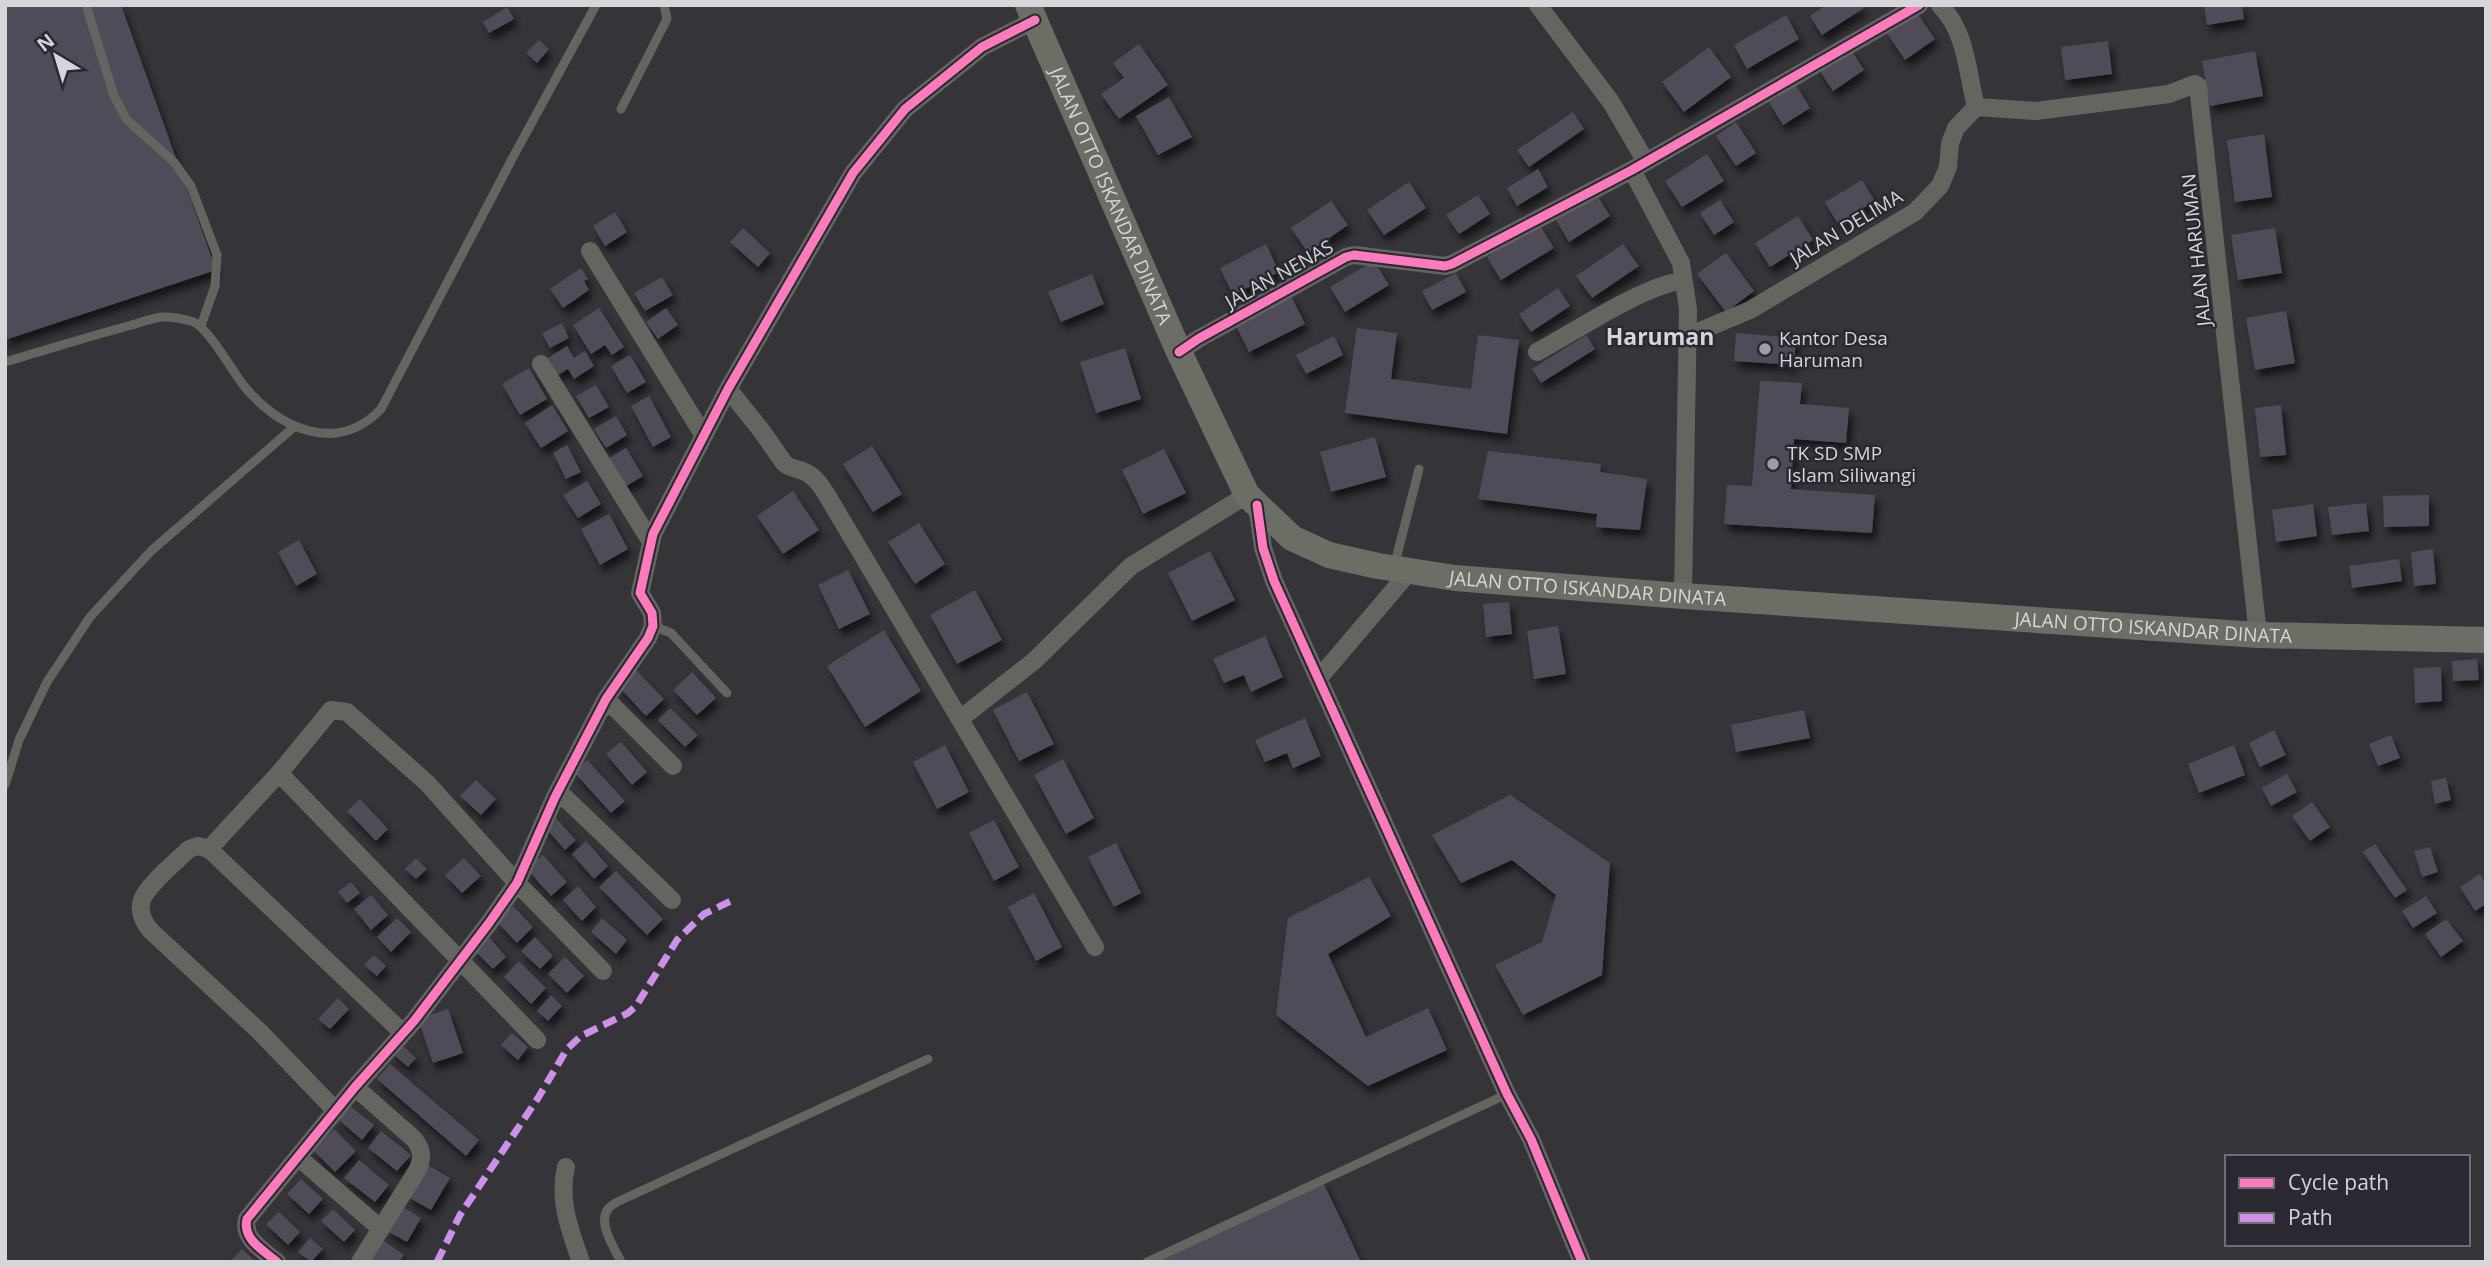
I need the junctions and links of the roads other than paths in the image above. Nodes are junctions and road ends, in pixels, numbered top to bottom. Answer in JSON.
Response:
{"nodes":[{"id":1,"x":86,"y":5,"type":"edge"},
{"id":2,"x":596,"y":5,"type":"edge"},
{"id":3,"x":664,"y":5,"type":"edge"},
{"id":4,"x":1538,"y":5,"type":"edge"},
{"id":5,"x":1919,"y":5,"type":"edge"},
{"id":6,"x":1940,"y":5,"type":"edge"},
{"id":7,"x":1032,"y":13,"type":"edge"},
{"id":8,"x":1976,"y":107,"type":"junction"},
{"id":9,"x":621,"y":109,"type":"dead end"},
{"id":10,"x":1639,"y":166,"type":"junction"},
{"id":11,"x":590,"y":251,"type":"dead end"},
{"id":12,"x":1683,"y":280,"type":"junction"},
{"id":13,"x":201,"y":326,"type":"junction"},
{"id":14,"x":1688,"y":336,"type":"junction"},
{"id":15,"x":1179,"y":352,"type":"junction"},
{"id":16,"x":1537,"y":352,"type":"dead end"},
{"id":17,"x":5,"y":362,"type":"edge"},
{"id":18,"x":541,"y":364,"type":"dead end"},
{"id":19,"x":728,"y":389,"type":"junction"},
{"id":20,"x":295,"y":426,"type":"junction"},
{"id":21,"x":704,"y":436,"type":"junction"},
{"id":22,"x":1419,"y":469,"type":"dead end"},
{"id":23,"x":1252,"y":500,"type":"junction"},
{"id":24,"x":651,"y":542,"type":"junction"},
{"id":25,"x":1402,"y":570,"type":"junction"},
{"id":26,"x":1683,"y":596,"type":"junction"},
{"id":27,"x":653,"y":626,"type":"junction"},
{"id":28,"x":2258,"y":635,"type":"junction"},
{"id":29,"x":2486,"y":640,"type":"edge"},
{"id":30,"x":1319,"y":678,"type":"junction"},
{"id":31,"x":727,"y":693,"type":"dead end"},
{"id":32,"x":607,"y":699,"type":"junction"},
{"id":33,"x":960,"y":719,"type":"junction"},
{"id":34,"x":673,"y":766,"type":"dead end"},
{"id":35,"x":281,"y":771,"type":"junction"},
{"id":36,"x":5,"y":785,"type":"edge"},
{"id":37,"x":558,"y":791,"type":"junction"},
{"id":38,"x":209,"y":849,"type":"junction"},
{"id":39,"x":517,"y":883,"type":"junction"},
{"id":40,"x":672,"y":900,"type":"dead end"},
{"id":41,"x":1095,"y":947,"type":"dead end"},
{"id":42,"x":461,"y":959,"type":"junction"},
{"id":43,"x":603,"y":971,"type":"dead end"},
{"id":44,"x":403,"y":1033,"type":"junction"},
{"id":45,"x":537,"y":1040,"type":"dead end"},
{"id":46,"x":928,"y":1059,"type":"dead end"},
{"id":47,"x":355,"y":1087,"type":"junction"},
{"id":48,"x":1507,"y":1094,"type":"junction"},
{"id":49,"x":336,"y":1111,"type":"junction"},
{"id":50,"x":298,"y":1157,"type":"junction"},
{"id":51,"x":566,"y":1167,"type":"dead end"},
{"id":52,"x":380,"y":1229,"type":"junction"},
{"id":53,"x":277,"y":1262,"type":"edge"},
{"id":54,"x":360,"y":1262,"type":"edge"},
{"id":55,"x":581,"y":1262,"type":"edge"},
{"id":56,"x":621,"y":1262,"type":"edge"},
{"id":57,"x":1147,"y":1262,"type":"edge"},
{"id":58,"x":1582,"y":1262,"type":"edge"}],
"edges":[{"from":1,"to":13,"type":"lane"},
{"from":2,"to":20,"type":"lane"},
{"from":3,"to":9,"type":"lane"},
{"from":4,"to":10,"type":"street"},
{"from":5,"to":10,"type":"street","name":"JALAN NENAS"},
{"from":6,"to":8,"type":"street"},
{"from":7,"to":15,"type":"main road","name":"JALAN OTTO ISKANDAR DINATA"},
{"from":7,"to":19,"type":"street"},
{"from":8,"to":14,"type":"street","name":"JALAN DELIMA"},
{"from":8,"to":28,"type":"street","name":"JALAN HARUMAN"},
{"from":10,"to":12,"type":"street"},
{"from":10,"to":15,"type":"street","name":"JALAN NENAS"},
{"from":11,"to":21,"type":"street"},
{"from":12,"to":14,"type":"street"},
{"from":12,"to":16,"type":"street"},
{"from":13,"to":17,"type":"lane"},
{"from":13,"to":20,"type":"lane"},
{"from":14,"to":26,"type":"street"},
{"from":15,"to":23,"type":"main road","name":"JALAN OTTO ISKANDAR DINATA"},
{"from":18,"to":24,"type":"street"},
{"from":19,"to":21,"type":"street"},
{"from":19,"to":33,"type":"street"},
{"from":20,"to":36,"type":"lane"},
{"from":21,"to":24,"type":"street"},
{"from":22,"to":25,"type":"lane"},
{"from":23,"to":25,"type":"main road","name":"JALAN OTTO ISKANDAR DINATA"},
{"from":23,"to":30,"type":"street"},
{"from":23,"to":33,"type":"street"},
{"from":24,"to":27,"type":"street"},
{"from":25,"to":26,"type":"main road","name":"JALAN OTTO ISKANDAR DINATA"},
{"from":25,"to":30,"type":"street"},
{"from":26,"to":28,"type":"main road","name":"JALAN OTTO ISKANDAR DINATA"},
{"from":27,"to":31,"type":"lane"},
{"from":27,"to":32,"type":"street"},
{"from":28,"to":29,"type":"main road","name":"JALAN OTTO ISKANDAR DINATA"},
{"from":30,"to":48,"type":"street"},
{"from":32,"to":34,"type":"street"},
{"from":32,"to":37,"type":"street"},
{"from":33,"to":41,"type":"street"},
{"from":35,"to":38,"type":"street"},
{"from":35,"to":39,"type":"street"},
{"from":35,"to":42,"type":"street"},
{"from":37,"to":39,"type":"street"},
{"from":37,"to":40,"type":"street"},
{"from":38,"to":44,"type":"street"},
{"from":38,"to":49,"type":"street"},
{"from":39,"to":42,"type":"street"},
{"from":39,"to":43,"type":"street"},
{"from":42,"to":44,"type":"street"},
{"from":42,"to":45,"type":"street"},
{"from":44,"to":47,"type":"street"},
{"from":46,"to":56,"type":"lane"},
{"from":47,"to":49,"type":"street"},
{"from":47,"to":52,"type":"street"},
{"from":48,"to":57,"type":"lane"},
{"from":48,"to":58,"type":"street"},
{"from":49,"to":50,"type":"street"},
{"from":50,"to":52,"type":"street"},
{"from":50,"to":53,"type":"street"},
{"from":51,"to":55,"type":"street"},
{"from":52,"to":54,"type":"street"}]}
